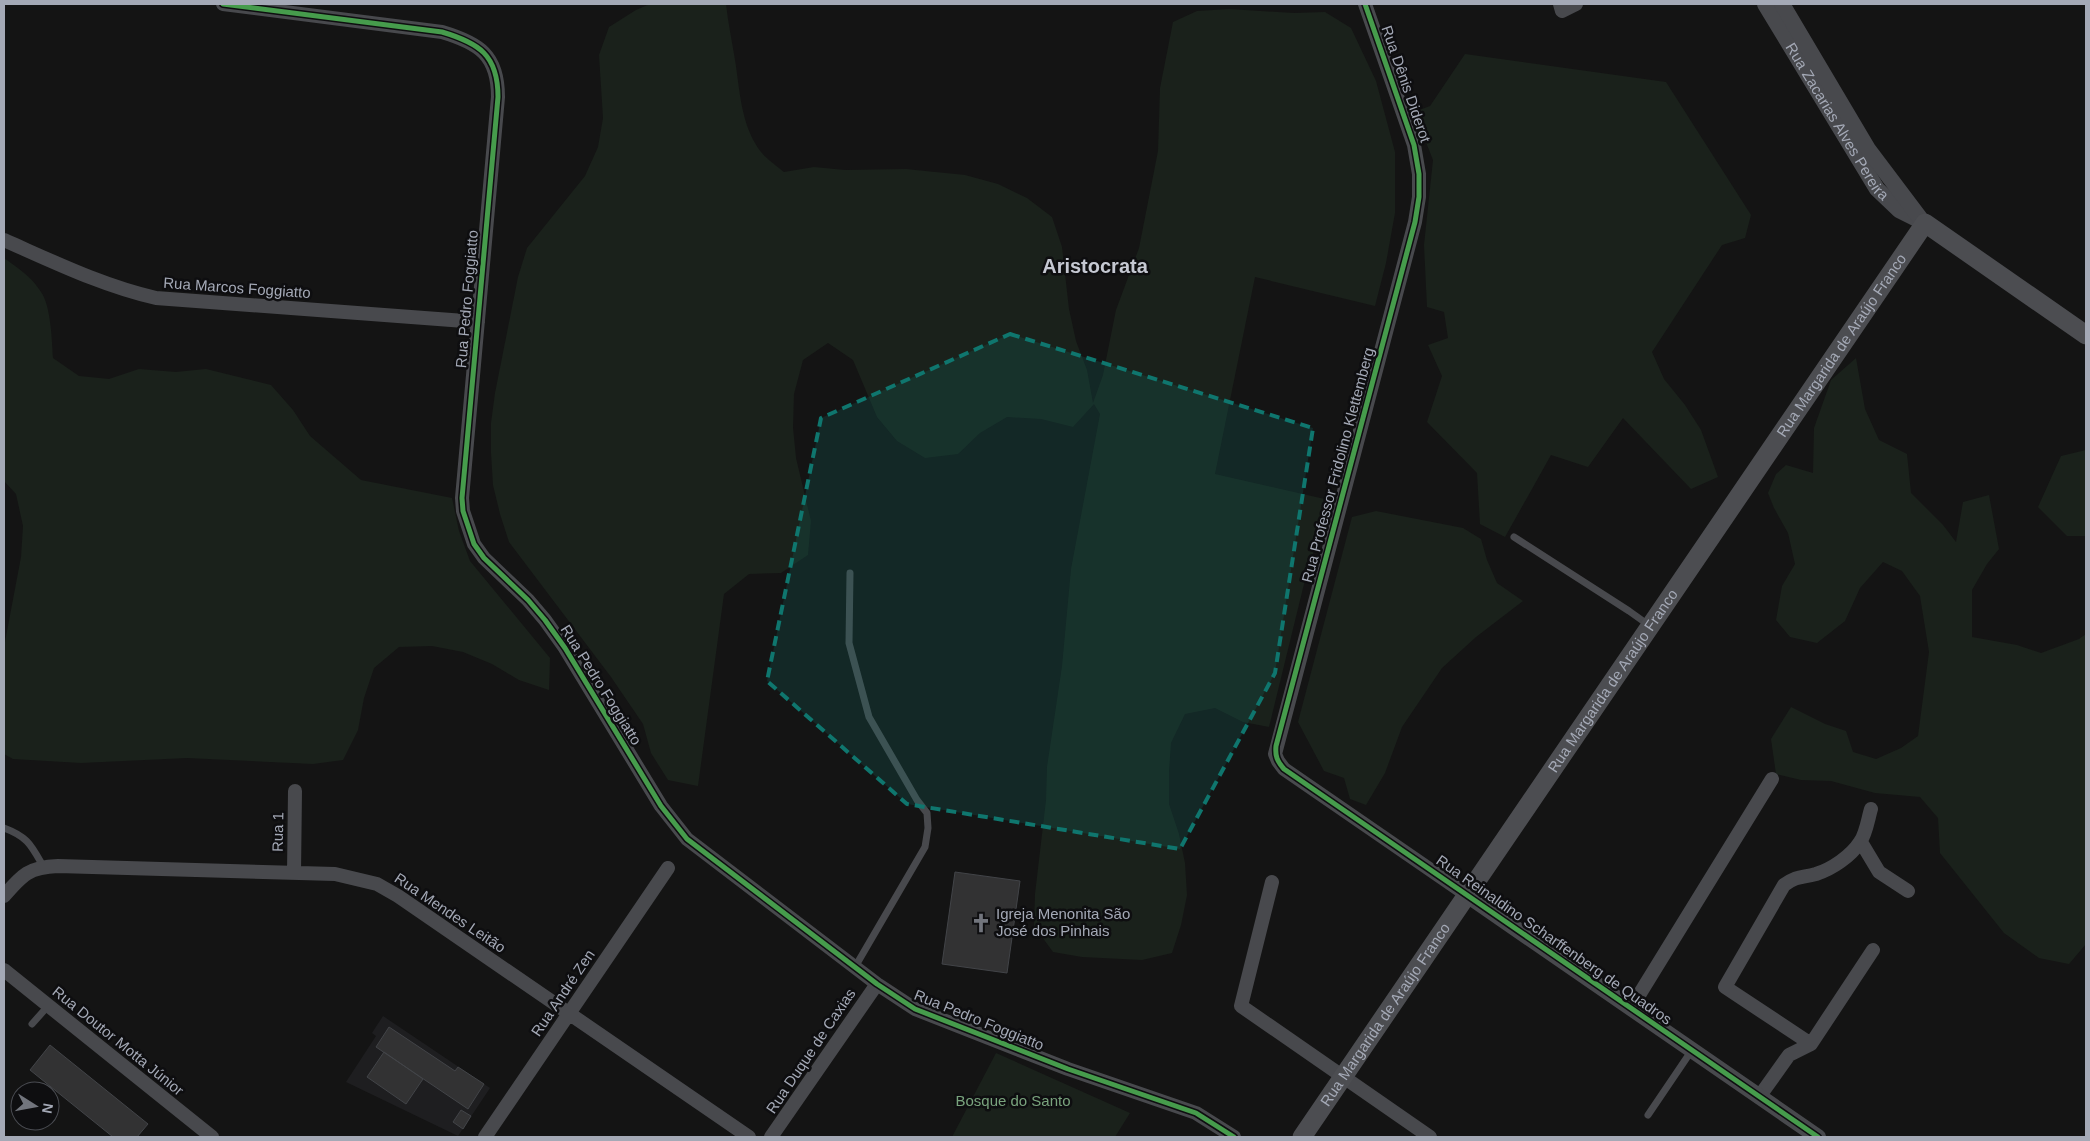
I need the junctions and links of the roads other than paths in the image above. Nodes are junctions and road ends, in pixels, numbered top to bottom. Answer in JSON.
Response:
{"nodes":[{"id":1,"x":229,"y":4,"type":"edge"},
{"id":2,"x":1364,"y":4,"type":"edge"},
{"id":3,"x":1576,"y":4,"type":"edge"},
{"id":4,"x":1765,"y":4,"type":"edge"},
{"id":5,"x":1782,"y":4,"type":"edge"},
{"id":6,"x":1561,"y":7,"type":"edge"},
{"id":7,"x":1420,"y":174,"type":"joint"},
{"id":8,"x":1925,"y":223,"type":"junction"},
{"id":9,"x":4,"y":240,"type":"edge"},
{"id":10,"x":478,"y":322,"type":"junction"},
{"id":11,"x":2086,"y":335,"type":"edge"},
{"id":12,"x":1514,"y":537,"type":"dead end"},
{"id":13,"x":850,"y":573,"type":"dead end"},
{"id":14,"x":1650,"y":626,"type":"junction"},
{"id":15,"x":1278,"y":761,"type":"joint"},
{"id":16,"x":1772,"y":779,"type":"dead end"},
{"id":17,"x":295,"y":791,"type":"dead end"},
{"id":18,"x":1871,"y":809,"type":"dead end"},
{"id":19,"x":4,"y":828,"type":"edge"},
{"id":20,"x":1861,"y":842,"type":"junction"},
{"id":21,"x":43,"y":866,"type":"junction"},
{"id":22,"x":668,"y":868,"type":"dead end"},
{"id":23,"x":294,"y":873,"type":"junction"},
{"id":24,"x":1272,"y":882,"type":"dead end"},
{"id":25,"x":1908,"y":891,"type":"dead end"},
{"id":26,"x":1467,"y":895,"type":"junction"},
{"id":27,"x":4,"y":896,"type":"edge"},
{"id":28,"x":1873,"y":950,"type":"dead end"},
{"id":29,"x":855,"y":967,"type":"junction"},
{"id":30,"x":4,"y":970,"type":"edge"},
{"id":31,"x":877,"y":984,"type":"junction"},
{"id":32,"x":48,"y":1006,"type":"junction"},
{"id":33,"x":1631,"y":1008,"type":"junction"},
{"id":34,"x":569,"y":1013,"type":"junction"},
{"id":35,"x":32,"y":1024,"type":"dead end"},
{"id":36,"x":1811,"y":1044,"type":"junction"},
{"id":37,"x":1692,"y":1050,"type":"junction"},
{"id":38,"x":1343,"y":1077,"type":"junction"},
{"id":39,"x":1759,"y":1097,"type":"junction"},
{"id":40,"x":1648,"y":1115,"type":"dead end"},
{"id":41,"x":212,"y":1137,"type":"edge"},
{"id":42,"x":485,"y":1137,"type":"edge"},
{"id":43,"x":749,"y":1137,"type":"edge"},
{"id":44,"x":771,"y":1137,"type":"edge"},
{"id":45,"x":1234,"y":1137,"type":"edge"},
{"id":46,"x":1302,"y":1137,"type":"edge"},
{"id":47,"x":1430,"y":1137,"type":"edge"},
{"id":48,"x":1818,"y":1137,"type":"edge"}],
"edges":[{"from":1,"to":10,"type":"street","name":"Rua Pedro Foggiatto"},
{"from":2,"to":7,"type":"street","name":"Rua Dênis Diderot"},
{"from":3,"to":6,"type":"street"},
{"from":4,"to":8,"type":"street","name":"Rua Zacarias Alves Pereira"},
{"from":5,"to":8,"type":"street","name":"Rua Zacarias Alves Pereira"},
{"from":7,"to":15,"type":"street","name":"Rua Professor Fridolino Klettemberg"},
{"from":8,"to":11,"type":"main road","name":"Rua Zacarias Alves Pereira"},
{"from":8,"to":14,"type":"main road","name":"Rua Margarida de Araújo Franco"},
{"from":9,"to":10,"type":"street","name":"Rua Marcos Foggiatto"},
{"from":10,"to":29,"type":"street","name":"Rua Pedro Foggiatto"},
{"from":12,"to":14,"type":"lane"},
{"from":13,"to":29,"type":"lane"},
{"from":14,"to":26,"type":"main road","name":"Rua Margarida de Araújo Franco"},
{"from":15,"to":26,"type":"street","name":"Rua Reinaldino Scharffenberg de Quadros"},
{"from":16,"to":33,"type":"street"},
{"from":17,"to":23,"type":"street","name":"Rua 1"},
{"from":18,"to":20,"type":"street"},
{"from":19,"to":21,"type":"lane"},
{"from":20,"to":25,"type":"street"},
{"from":20,"to":36,"type":"street"},
{"from":21,"to":23,"type":"street","name":"Rua Mendes Leitão"},
{"from":21,"to":27,"type":"street","name":"Rua Mendes Leitão"},
{"from":22,"to":34,"type":"street","name":"Rua André Zen"},
{"from":23,"to":34,"type":"street","name":"Rua Mendes Leitão"},
{"from":24,"to":38,"type":"street"},
{"from":26,"to":33,"type":"street","name":"Rua Reinaldino Scharffenberg de Quadros"},
{"from":26,"to":38,"type":"main road","name":"Rua Margarida de Araújo Franco"},
{"from":28,"to":36,"type":"street"},
{"from":29,"to":31,"type":"street","name":"Rua Pedro Foggiatto"},
{"from":30,"to":32,"type":"street","name":"Rua Doutor Motta Júnior"},
{"from":31,"to":44,"type":"street","name":"Rua Duque de Caxias"},
{"from":31,"to":45,"type":"street","name":"Rua Pedro Foggiatto"},
{"from":32,"to":35,"type":"lane"},
{"from":32,"to":41,"type":"street","name":"Rua Doutor Motta Júnior"},
{"from":33,"to":37,"type":"street","name":"Rua Reinaldino Scharffenberg de Quadros"},
{"from":34,"to":42,"type":"street","name":"Rua André Zen"},
{"from":34,"to":43,"type":"street","name":"Rua Mendes Leitão"},
{"from":36,"to":39,"type":"street"},
{"from":37,"to":39,"type":"street","name":"Rua Reinaldino Scharffenberg de Quadros"},
{"from":37,"to":40,"type":"lane"},
{"from":38,"to":46,"type":"main road","name":"Rua Margarida de Araújo Franco"},
{"from":38,"to":47,"type":"street"},
{"from":39,"to":48,"type":"street","name":"Rua Reinaldino Scharffenberg de Quadros"}]}
